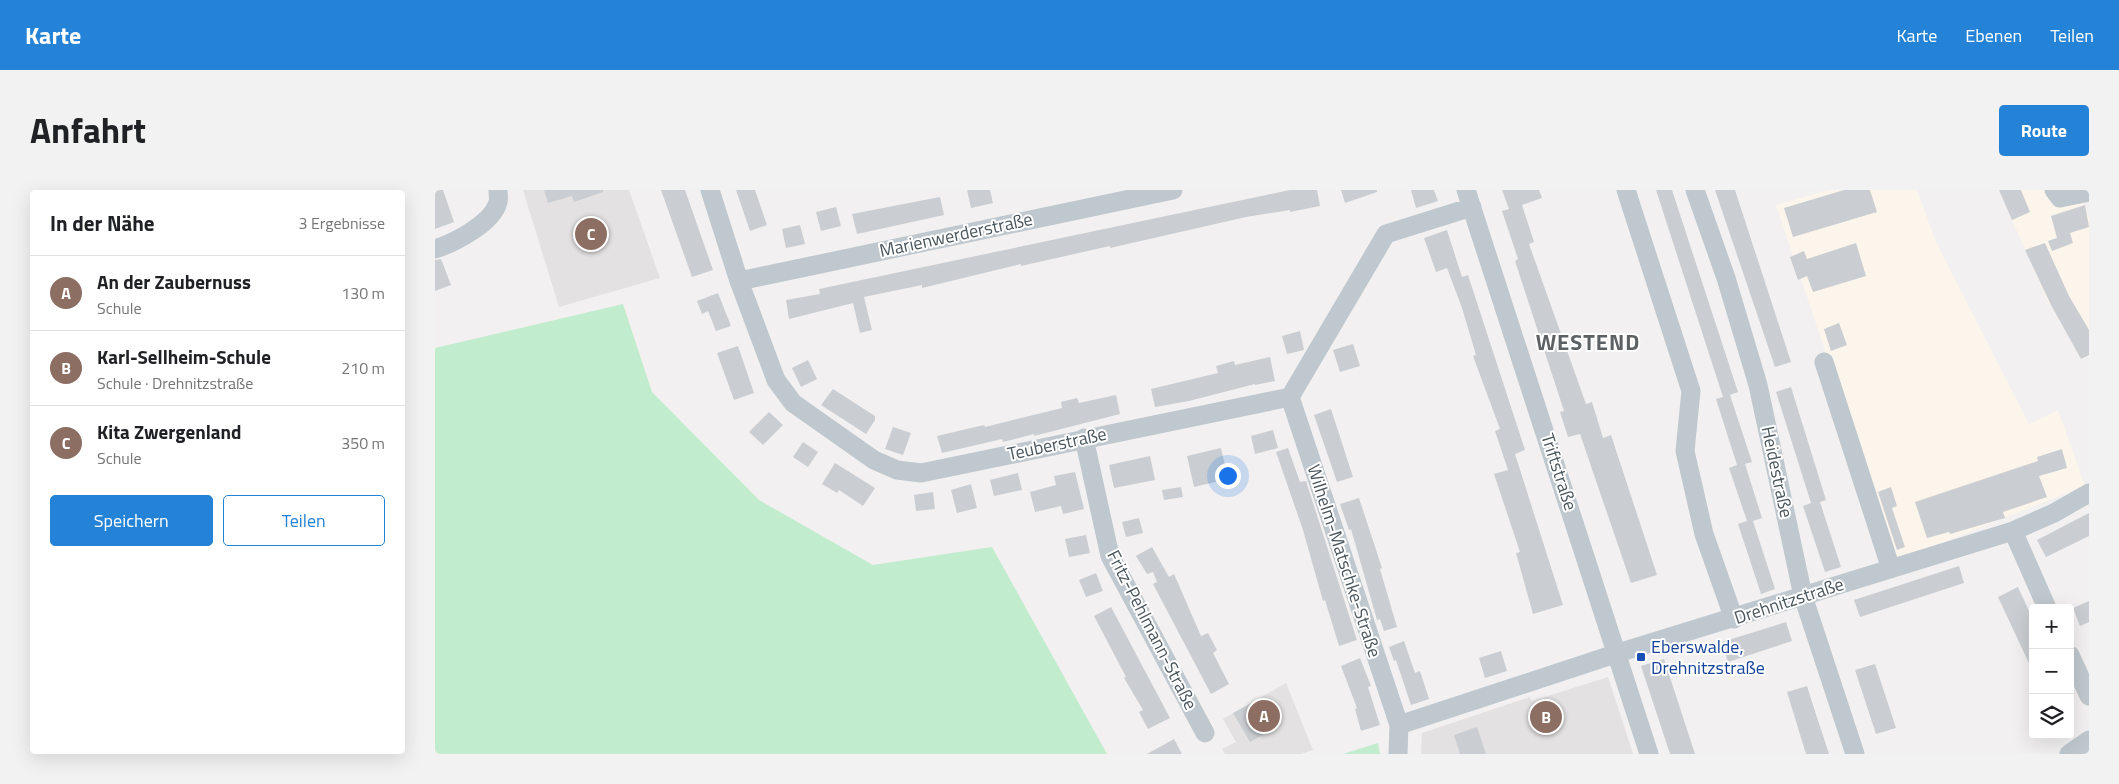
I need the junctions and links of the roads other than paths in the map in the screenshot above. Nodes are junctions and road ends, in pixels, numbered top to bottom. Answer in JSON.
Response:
{"nodes":[{"id":1,"x":498,"y":190,"type":"edge"},
{"id":2,"x":710,"y":190,"type":"edge"},
{"id":3,"x":1173,"y":190,"type":"edge"},
{"id":4,"x":1626,"y":190,"type":"edge"},
{"id":5,"x":1695,"y":190,"type":"edge"},
{"id":6,"x":2054,"y":190,"type":"edge"},
{"id":7,"x":2089,"y":192,"type":"edge"},
{"id":8,"x":1469,"y":199,"type":"edge"},
{"id":9,"x":435,"y":249,"type":"edge"},
{"id":10,"x":739,"y":280,"type":"junction"},
{"id":11,"x":1824,"y":362,"type":"dead end"},
{"id":12,"x":1290,"y":397,"type":"junction"},
{"id":13,"x":1084,"y":438,"type":"junction"},
{"id":14,"x":2089,"y":493,"type":"edge"},
{"id":15,"x":2013,"y":531,"type":"junction"},
{"id":16,"x":1891,"y":569,"type":"junction"},
{"id":17,"x":1803,"y":596,"type":"junction"},
{"id":18,"x":2045,"y":604,"type":"edge"},
{"id":19,"x":1734,"y":619,"type":"junction"},
{"id":20,"x":1618,"y":653,"type":"junction"},
{"id":21,"x":2074,"y":664,"type":"edge"},
{"id":22,"x":2089,"y":696,"type":"edge"},
{"id":23,"x":1399,"y":725,"type":"junction"},
{"id":24,"x":1205,"y":733,"type":"dead end"},
{"id":25,"x":2089,"y":740,"type":"edge"},
{"id":26,"x":1398,"y":754,"type":"edge"},
{"id":27,"x":1649,"y":754,"type":"edge"},
{"id":28,"x":1855,"y":754,"type":"edge"},
{"id":29,"x":2069,"y":754,"type":"edge"}],
"edges":[{"from":1,"to":9,"type":"street"},
{"from":2,"to":10,"type":"street","name":"Teuberstraße"},
{"from":3,"to":10,"type":"street","name":"Marienwerderstraße"},
{"from":4,"to":19,"type":"street"},
{"from":5,"to":17,"type":"street","name":"Heidestraße"},
{"from":6,"to":7,"type":"street"},
{"from":8,"to":12,"type":"street"},
{"from":8,"to":20,"type":"street","name":"Triftstraße"},
{"from":10,"to":13,"type":"street","name":"Teuberstraße"},
{"from":11,"to":16,"type":"street"},
{"from":12,"to":13,"type":"street","name":"Teuberstraße"},
{"from":12,"to":23,"type":"street","name":"Wilhelm-Matschke-Straße"},
{"from":13,"to":24,"type":"street","name":"Fritz-Pehlmann-Straße"},
{"from":14,"to":15,"type":"street","name":"Drehnitzstraße"},
{"from":15,"to":16,"type":"street","name":"Drehnitzstraße"},
{"from":15,"to":18,"type":"street"},
{"from":16,"to":17,"type":"street","name":"Drehnitzstraße"},
{"from":17,"to":19,"type":"street","name":"Drehnitzstraße"},
{"from":17,"to":28,"type":"street","name":"Heidestraße"},
{"from":19,"to":20,"type":"street","name":"Drehnitzstraße"},
{"from":20,"to":23,"type":"street","name":"Drehnitzstraße"},
{"from":20,"to":27,"type":"street","name":"Triftstraße"},
{"from":21,"to":22,"type":"street"},
{"from":23,"to":26,"type":"street"},
{"from":25,"to":29,"type":"street"}]}
